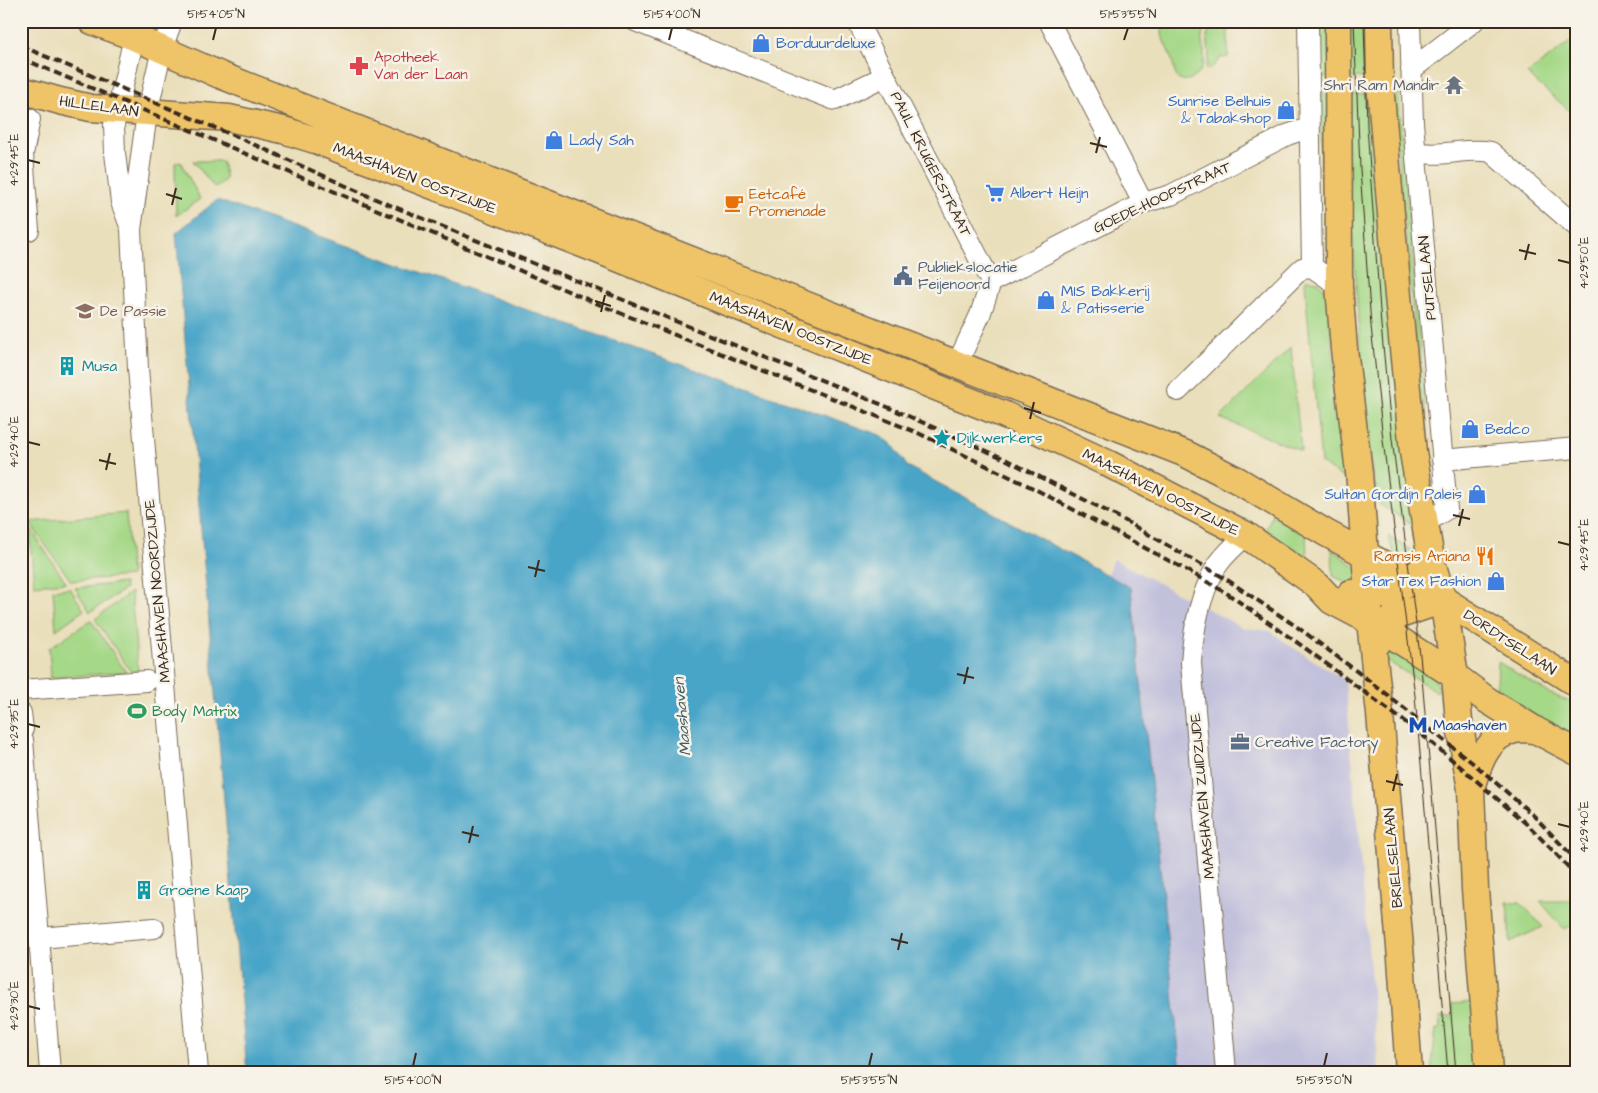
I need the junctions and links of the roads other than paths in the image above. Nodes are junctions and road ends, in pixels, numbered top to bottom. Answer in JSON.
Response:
{"nodes":[{"id":1,"x":92,"y":21,"type":"edge"},
{"id":2,"x":172,"y":21,"type":"edge"},
{"id":3,"x":635,"y":21,"type":"edge"},
{"id":4,"x":857,"y":21,"type":"edge"},
{"id":5,"x":1049,"y":21,"type":"edge"},
{"id":6,"x":1308,"y":21,"type":"edge"},
{"id":7,"x":1338,"y":21,"type":"edge"},
{"id":8,"x":1379,"y":21,"type":"edge"},
{"id":9,"x":1410,"y":21,"type":"edge"},
{"id":10,"x":1474,"y":21,"type":"edge"},
{"id":11,"x":137,"y":29,"type":"edge"},
{"id":12,"x":154,"y":57,"type":"junction"},
{"id":13,"x":1411,"y":70,"type":"junction"},
{"id":14,"x":885,"y":76,"type":"junction"},
{"id":15,"x":124,"y":85,"type":"junction"},
{"id":16,"x":153,"y":85,"type":"junction"},
{"id":17,"x":21,"y":90,"type":"edge"},
{"id":18,"x":117,"y":110,"type":"junction"},
{"id":19,"x":147,"y":113,"type":"junction"},
{"id":20,"x":178,"y":113,"type":"junction"},
{"id":21,"x":30,"y":119,"type":"dead end"},
{"id":22,"x":1308,"y":130,"type":"junction"},
{"id":23,"x":1416,"y":152,"type":"junction"},
{"id":24,"x":1143,"y":203,"type":"junction"},
{"id":25,"x":1577,"y":227,"type":"edge"},
{"id":26,"x":21,"y":230,"type":"edge"},
{"id":27,"x":131,"y":230,"type":"junction"},
{"id":28,"x":1312,"y":267,"type":"junction"},
{"id":29,"x":990,"y":282,"type":"junction"},
{"id":30,"x":1339,"y":286,"type":"junction"},
{"id":31,"x":957,"y":364,"type":"junction"},
{"id":32,"x":1178,"y":391,"type":"dead end"},
{"id":33,"x":1577,"y":448,"type":"edge"},
{"id":34,"x":1442,"y":460,"type":"junction"},
{"id":35,"x":1361,"y":514,"type":"junction"},
{"id":36,"x":1425,"y":523,"type":"junction"},
{"id":37,"x":1326,"y":533,"type":"junction"},
{"id":38,"x":1246,"y":534,"type":"junction"},
{"id":39,"x":1364,"y":554,"type":"junction"},
{"id":40,"x":1431,"y":559,"type":"junction"},
{"id":41,"x":1411,"y":579,"type":"junction"},
{"id":42,"x":1443,"y":600,"type":"junction"},
{"id":43,"x":1374,"y":616,"type":"junction"},
{"id":44,"x":1455,"y":676,"type":"junction"},
{"id":45,"x":147,"y":681,"type":"dead end"},
{"id":46,"x":1577,"y":684,"type":"edge"},
{"id":47,"x":21,"y":690,"type":"edge"},
{"id":48,"x":22,"y":727,"type":"edge"},
{"id":49,"x":1537,"y":731,"type":"junction"},
{"id":50,"x":1577,"y":752,"type":"edge"},
{"id":51,"x":1470,"y":789,"type":"junction"},
{"id":52,"x":25,"y":820,"type":"edge"},
{"id":53,"x":160,"y":928,"type":"dead end"},
{"id":54,"x":39,"y":938,"type":"junction"},
{"id":55,"x":50,"y":1072,"type":"edge"},
{"id":56,"x":198,"y":1072,"type":"edge"},
{"id":57,"x":1226,"y":1072,"type":"edge"},
{"id":58,"x":1408,"y":1072,"type":"edge"},
{"id":59,"x":1489,"y":1072,"type":"edge"}],
"edges":[{"from":1,"to":11,"type":"main road"},
{"from":2,"to":12,"type":"street","name":"MAASHAVEN NOORDZIJDE"},
{"from":3,"to":14,"type":"street"},
{"from":4,"to":14,"type":"street","name":"PAUL KRUGERSTRAAT"},
{"from":5,"to":24,"type":"street"},
{"from":6,"to":22,"type":"street"},
{"from":7,"to":30,"type":"main road"},
{"from":8,"to":36,"type":"main road","name":"PUTSELAAN"},
{"from":9,"to":13,"type":"street","name":"PUTSELAAN"},
{"from":10,"to":13,"type":"street"},
{"from":11,"to":12,"type":"main road","name":"MAASHAVEN OOSTZIJDE"},
{"from":11,"to":15,"type":"street","name":"MAASHAVEN NOORDZIJDE"},
{"from":12,"to":15,"type":"street"},
{"from":12,"to":16,"type":"street","name":"MAASHAVEN NOORDZIJDE"},
{"from":12,"to":31,"type":"main road","name":"MAASHAVEN OOSTZIJDE"},
{"from":13,"to":23,"type":"street","name":"PUTSELAAN"},
{"from":14,"to":29,"type":"street","name":"PAUL KRUGERSTRAAT"},
{"from":15,"to":18,"type":"street","name":"MAASHAVEN NOORDZIJDE"},
{"from":16,"to":19,"type":"street","name":"MAASHAVEN NOORDZIJDE"},
{"from":16,"to":20,"type":"street"},
{"from":17,"to":18,"type":"main road","name":"HILLELAAN"},
{"from":18,"to":19,"type":"main road","name":"HILLELAAN"},
{"from":18,"to":27,"type":"street","name":"MAASHAVEN NOORDZIJDE"},
{"from":19,"to":20,"type":"main road","name":"HILLELAAN"},
{"from":19,"to":27,"type":"street","name":"MAASHAVEN NOORDZIJDE"},
{"from":20,"to":38,"type":"main road","name":"MAASHAVEN OOSTZIJDE"},
{"from":21,"to":26,"type":"street"},
{"from":22,"to":24,"type":"street","name":"GOEDE-HOOPSTRAAT"},
{"from":22,"to":28,"type":"street"},
{"from":23,"to":25,"type":"street"},
{"from":23,"to":34,"type":"street","name":"PUTSELAAN"},
{"from":24,"to":29,"type":"street","name":"GOEDE-HOOPSTRAAT"},
{"from":27,"to":56,"type":"street","name":"MAASHAVEN NOORDZIJDE"},
{"from":28,"to":30,"type":"street"},
{"from":28,"to":32,"type":"street"},
{"from":29,"to":31,"type":"street"},
{"from":30,"to":35,"type":"main road"},
{"from":31,"to":37,"type":"main road","name":"MAASHAVEN OOSTZIJDE"},
{"from":33,"to":34,"type":"street"},
{"from":34,"to":36,"type":"street","name":"PUTSELAAN"},
{"from":35,"to":37,"type":"main road"},
{"from":35,"to":39,"type":"main road"},
{"from":36,"to":40,"type":"main road","name":"PUTSELAAN"},
{"from":37,"to":39,"type":"main road","name":"MAASHAVEN OOSTZIJDE"},
{"from":38,"to":43,"type":"main road","name":"MAASHAVEN OOSTZIJDE"},
{"from":38,"to":57,"type":"street","name":"MAASHAVEN ZUIDZIJDE"},
{"from":39,"to":41,"type":"main road","name":"DORDTSELAAN"},
{"from":39,"to":43,"type":"main road","name":"BRIELSELAAN"},
{"from":40,"to":41,"type":"main road"},
{"from":40,"to":42,"type":"main road","name":"PUTSELAAN"},
{"from":41,"to":42,"type":"main road","name":"DORDTSELAAN"},
{"from":41,"to":43,"type":"main road"},
{"from":42,"to":43,"type":"main road"},
{"from":42,"to":44,"type":"main road","name":"DORDTSELAAN"},
{"from":42,"to":46,"type":"main road","name":"DORDTSELAAN"},
{"from":43,"to":44,"type":"main road"},
{"from":43,"to":58,"type":"main road","name":"BRIELSELAAN"},
{"from":44,"to":49,"type":"main road"},
{"from":44,"to":51,"type":"main road"},
{"from":45,"to":47,"type":"street"},
{"from":48,"to":52,"type":"street"},
{"from":49,"to":50,"type":"main road"},
{"from":49,"to":51,"type":"main road"},
{"from":51,"to":59,"type":"main road"},
{"from":52,"to":54,"type":"street"},
{"from":53,"to":54,"type":"street"},
{"from":54,"to":55,"type":"street"}]}
